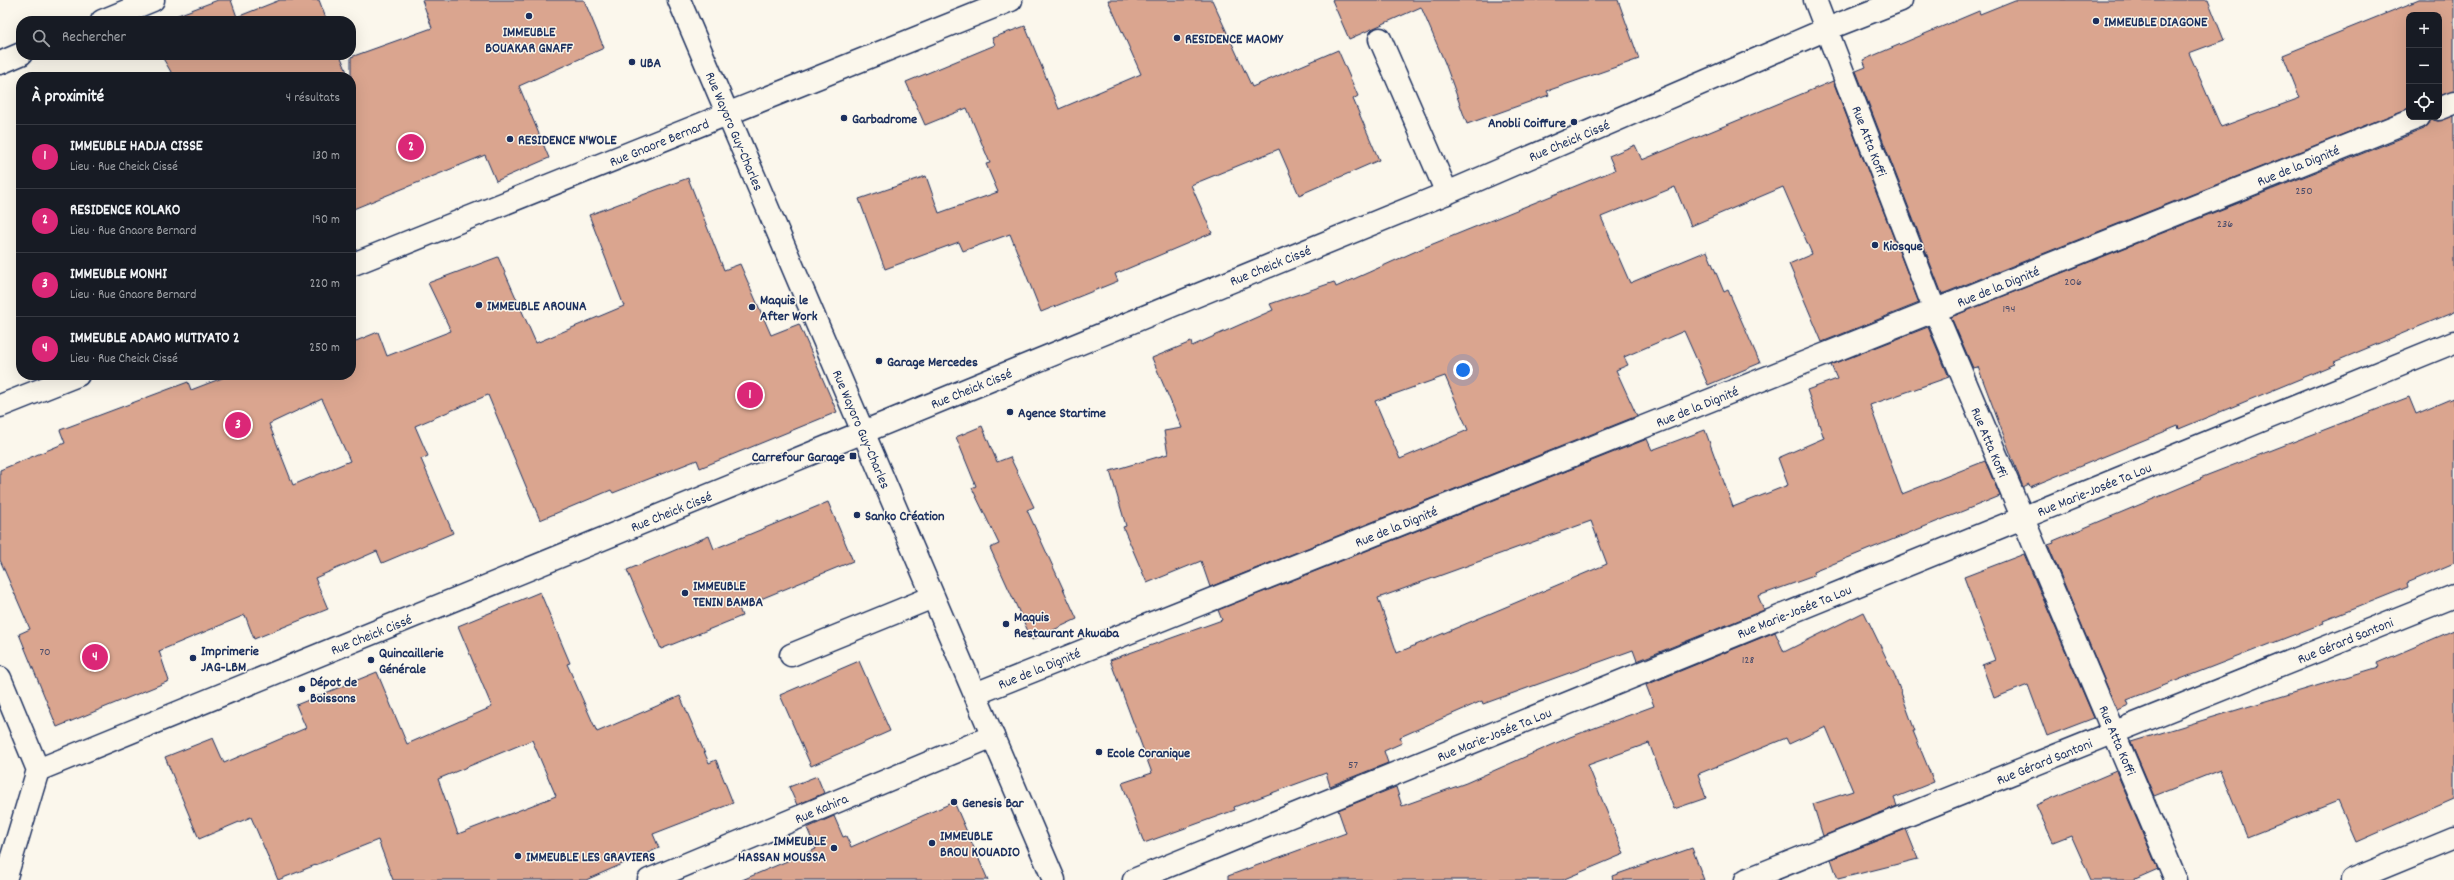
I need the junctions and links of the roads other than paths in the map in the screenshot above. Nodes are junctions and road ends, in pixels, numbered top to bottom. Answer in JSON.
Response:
{"nodes":[{"id":1,"x":153,"y":0,"type":"edge"},
{"id":2,"x":679,"y":0,"type":"edge"},
{"id":3,"x":1011,"y":0,"type":"edge"},
{"id":4,"x":1815,"y":0,"type":"edge"},
{"id":5,"x":1901,"y":0,"type":"edge"},
{"id":6,"x":114,"y":16,"type":"edge"},
{"id":7,"x":1827,"y":29,"type":"junction"},
{"id":8,"x":1380,"y":39,"type":"dead end"},
{"id":9,"x":16,"y":56,"type":"edge"},
{"id":10,"x":0,"y":63,"type":"edge"},
{"id":11,"x":2454,"y":103,"type":"edge"},
{"id":12,"x":2442,"y":108,"type":"edge"},
{"id":13,"x":727,"y":114,"type":"junction"},
{"id":14,"x":2412,"y":120,"type":"edge"},
{"id":15,"x":1447,"y":193,"type":"junction"},
{"id":16,"x":356,"y":263,"type":"edge"},
{"id":17,"x":1935,"y":311,"type":"junction"},
{"id":18,"x":2454,"y":342,"type":"edge"},
{"id":19,"x":65,"y":380,"type":"edge"},
{"id":20,"x":0,"y":406,"type":"edge"},
{"id":21,"x":863,"y":432,"type":"junction"},
{"id":22,"x":2023,"y":518,"type":"junction"},
{"id":23,"x":2454,"y":596,"type":"edge"},
{"id":24,"x":933,"y":597,"type":"junction"},
{"id":25,"x":791,"y":656,"type":"dead end"},
{"id":26,"x":0,"y":678,"type":"edge"},
{"id":27,"x":975,"y":694,"type":"junction"},
{"id":28,"x":2115,"y":732,"type":"junction"},
{"id":29,"x":993,"y":736,"type":"junction"},
{"id":30,"x":38,"y":770,"type":"junction"},
{"id":31,"x":2454,"y":838,"type":"edge"},
{"id":32,"x":5,"y":880,"type":"edge"},
{"id":33,"x":649,"y":880,"type":"edge"},
{"id":34,"x":1054,"y":880,"type":"edge"},
{"id":35,"x":1134,"y":880,"type":"edge"},
{"id":36,"x":1746,"y":880,"type":"edge"},
{"id":37,"x":2176,"y":880,"type":"edge"},
{"id":38,"x":2352,"y":880,"type":"edge"}],
"edges":[{"from":1,"to":6,"type":"street"},
{"from":2,"to":13,"type":"street","name":"Rue Wayoro Guy-Charles"},
{"from":3,"to":13,"type":"street","name":"Rue Gnaore Bernard"},
{"from":4,"to":7,"type":"street","name":"Rue Atta Koffi"},
{"from":5,"to":7,"type":"street","name":"Rue Cheick Cissé"},
{"from":7,"to":15,"type":"street","name":"Rue Cheick Cissé"},
{"from":7,"to":17,"type":"street","name":"Rue Atta Koffi"},
{"from":8,"to":15,"type":"street"},
{"from":9,"to":10,"type":"street"},
{"from":11,"to":12,"type":"street"},
{"from":13,"to":16,"type":"street","name":"Rue Gnaore Bernard"},
{"from":13,"to":21,"type":"street","name":"Rue Wayoro Guy-Charles"},
{"from":14,"to":17,"type":"street","name":"Rue de la Dignité"},
{"from":15,"to":21,"type":"street","name":"Rue Cheick Cissé"},
{"from":17,"to":22,"type":"street","name":"Rue Atta Koffi"},
{"from":17,"to":27,"type":"street","name":"Rue de la Dignité"},
{"from":18,"to":22,"type":"street","name":"Rue Marie-Josée Ta Lou"},
{"from":19,"to":20,"type":"street"},
{"from":21,"to":24,"type":"street","name":"Rue Wayoro Guy-Charles"},
{"from":21,"to":30,"type":"street","name":"Rue Cheick Cissé"},
{"from":22,"to":28,"type":"street","name":"Rue Atta Koffi"},
{"from":22,"to":35,"type":"street","name":"Rue Marie-Josée Ta Lou"},
{"from":23,"to":28,"type":"street","name":"Rue Gérard Santoni"},
{"from":24,"to":25,"type":"street"},
{"from":24,"to":27,"type":"street","name":"Rue Wayoro Guy-Charles"},
{"from":26,"to":30,"type":"street"},
{"from":27,"to":29,"type":"street","name":"Rue Wayoro Guy-Charles"},
{"from":28,"to":36,"type":"street","name":"Rue Gérard Santoni"},
{"from":28,"to":37,"type":"street","name":"Rue Atta Koffi"},
{"from":29,"to":33,"type":"street","name":"Rue Kahira"},
{"from":29,"to":34,"type":"street","name":"Rue Wayoro Guy-Charles"},
{"from":30,"to":32,"type":"street"},
{"from":31,"to":38,"type":"street"}]}
